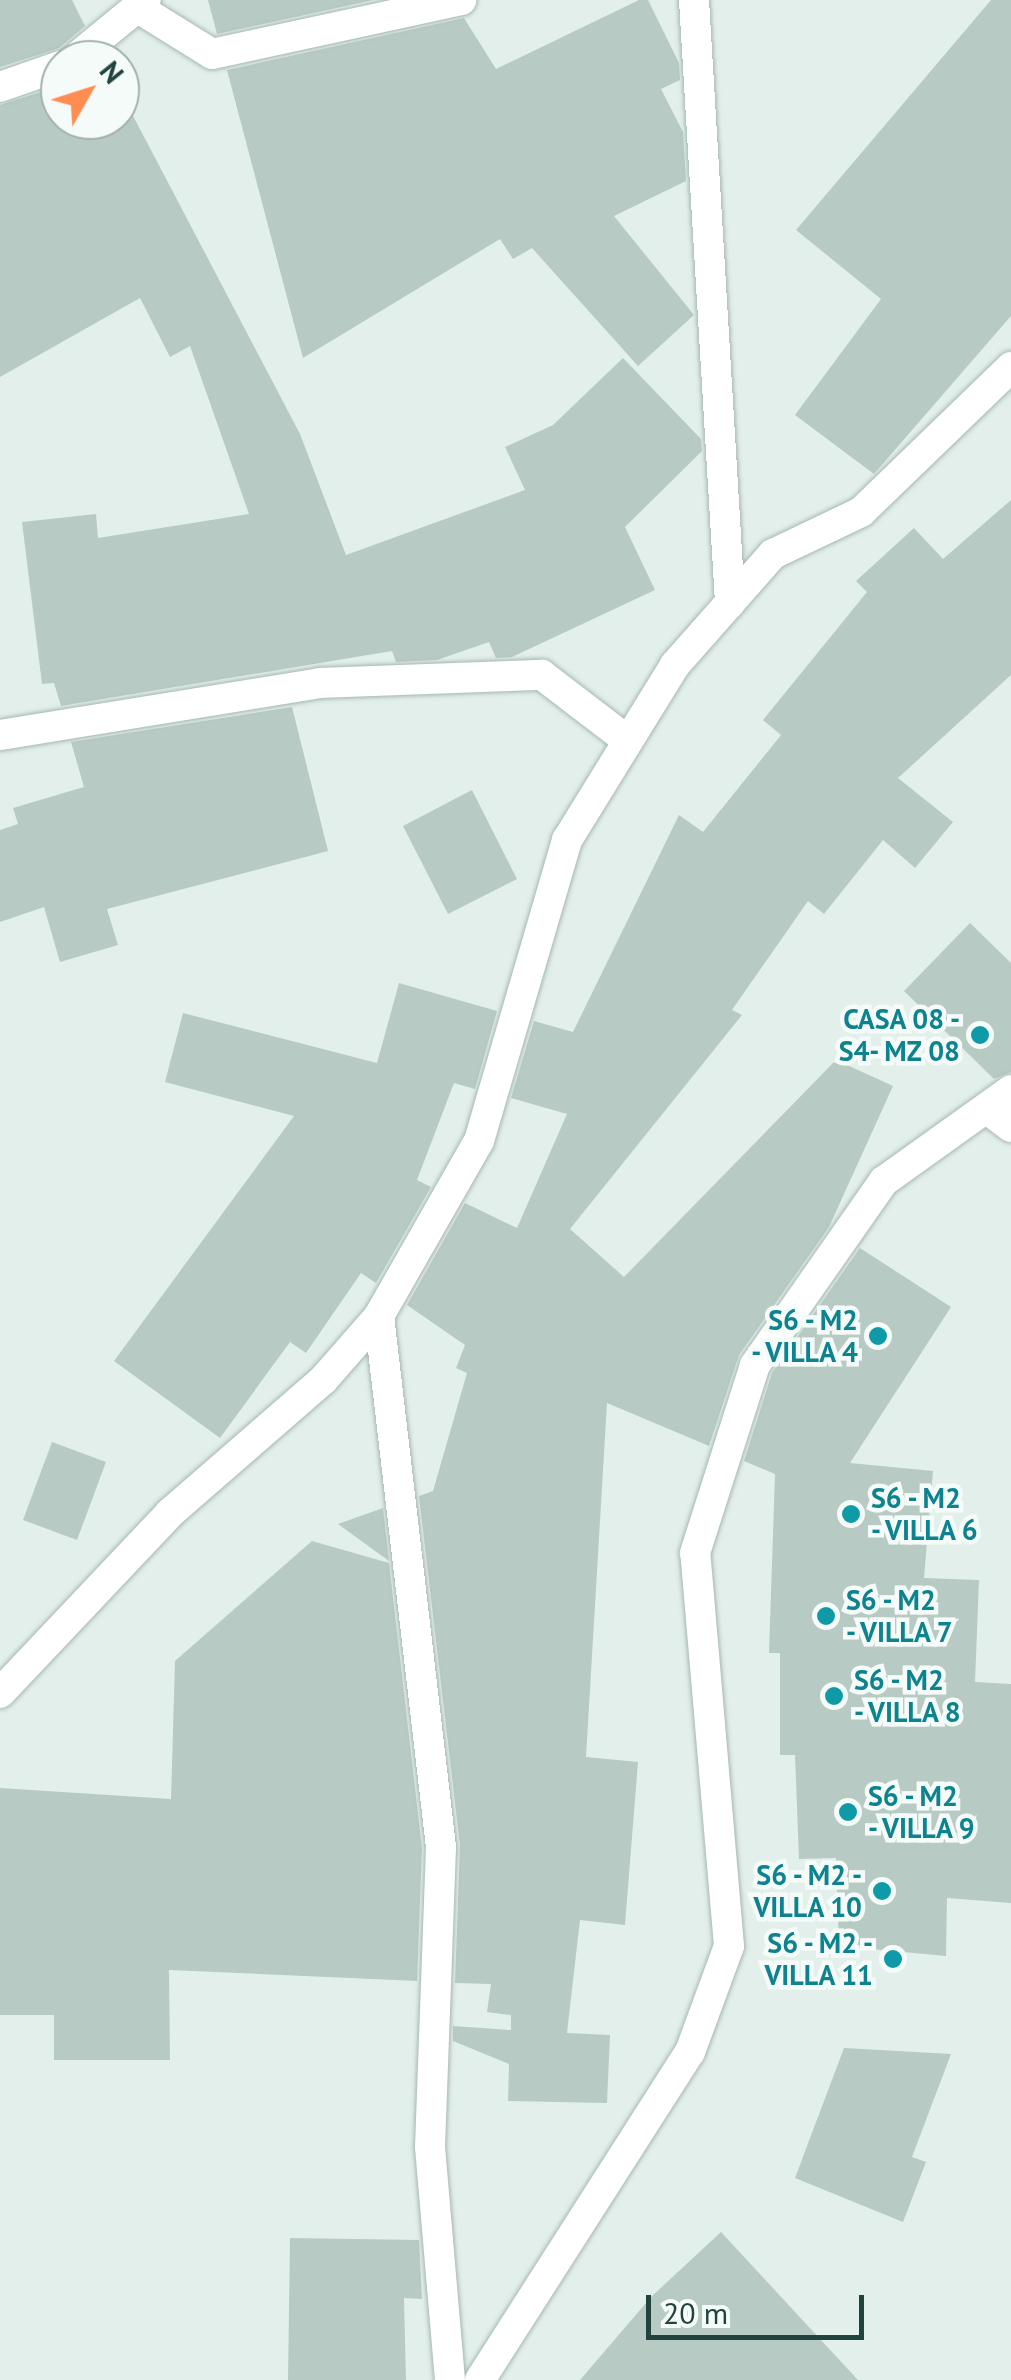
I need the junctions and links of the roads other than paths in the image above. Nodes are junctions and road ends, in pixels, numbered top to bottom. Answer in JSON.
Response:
{"nodes":[{"id":1,"x":461,"y":0,"type":"edge"},
{"id":2,"x":694,"y":0,"type":"edge"},
{"id":3,"x":144,"y":6,"type":"edge"},
{"id":4,"x":99,"y":40,"type":"edge"},
{"id":5,"x":40,"y":73,"type":"edge"},
{"id":6,"x":0,"y":88,"type":"edge"},
{"id":7,"x":1011,"y":367,"type":"edge"},
{"id":8,"x":730,"y":602,"type":"junction"},
{"id":9,"x":0,"y":735,"type":"edge"},
{"id":10,"x":623,"y":737,"type":"junction"},
{"id":11,"x":1011,"y":1090,"type":"edge"},
{"id":12,"x":999,"y":1118,"type":"edge"},
{"id":13,"x":379,"y":1316,"type":"junction"},
{"id":14,"x":0,"y":1693,"type":"edge"},
{"id":15,"x":450,"y":2380,"type":"edge"},
{"id":16,"x":480,"y":2380,"type":"edge"}],
"edges":[{"from":1,"to":3,"type":"street"},
{"from":2,"to":8,"type":"street"},
{"from":3,"to":4,"type":"street"},
{"from":5,"to":6,"type":"street"},
{"from":7,"to":8,"type":"street"},
{"from":8,"to":10,"type":"street"},
{"from":9,"to":10,"type":"street"},
{"from":10,"to":13,"type":"street"},
{"from":11,"to":12,"type":"street"},
{"from":12,"to":16,"type":"street"},
{"from":13,"to":14,"type":"street"},
{"from":13,"to":15,"type":"street"}]}
